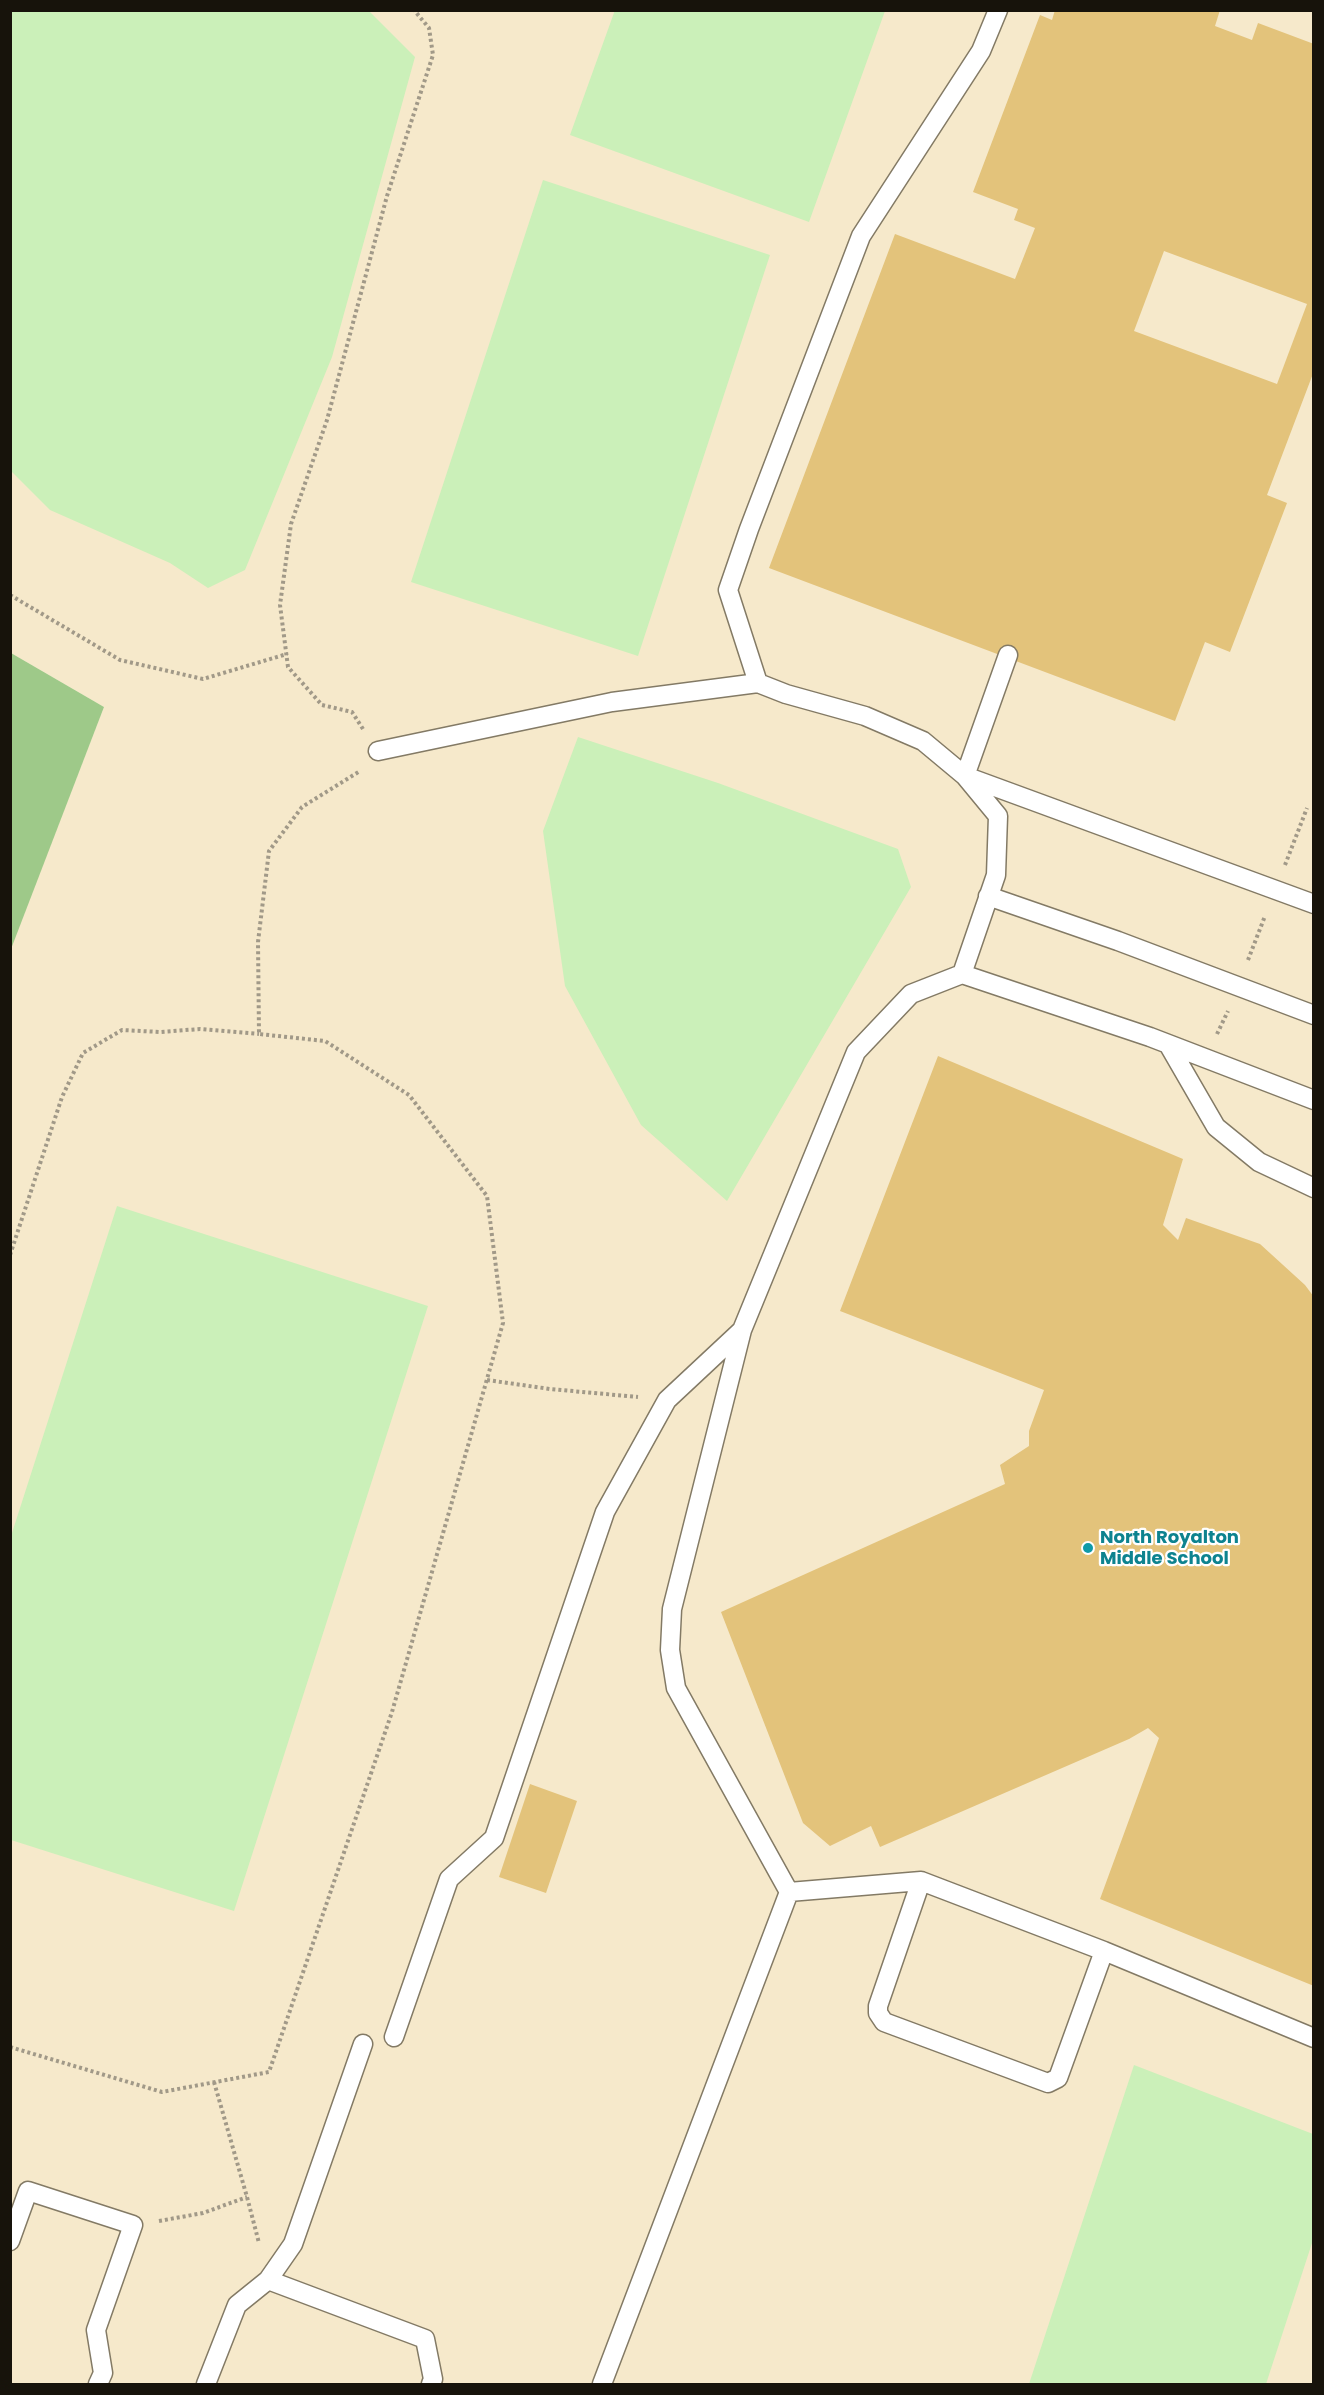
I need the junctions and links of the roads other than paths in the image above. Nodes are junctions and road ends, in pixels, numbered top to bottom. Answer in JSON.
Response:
{"nodes":[{"id":1,"x":998,"y":10,"type":"edge"},
{"id":2,"x":1008,"y":655,"type":"dead end"},
{"id":3,"x":758,"y":683,"type":"junction"},
{"id":4,"x":378,"y":751,"type":"road end"},
{"id":5,"x":965,"y":776,"type":"junction"},
{"id":6,"x":988,"y":897,"type":"junction"},
{"id":7,"x":1314,"y":904,"type":"edge"},
{"id":8,"x":962,"y":975,"type":"junction"},
{"id":9,"x":1314,"y":1015,"type":"edge"},
{"id":10,"x":1168,"y":1044,"type":"junction"},
{"id":11,"x":1314,"y":1100,"type":"edge"},
{"id":12,"x":1314,"y":1188,"type":"edge"},
{"id":13,"x":742,"y":1330,"type":"junction"},
{"id":14,"x":921,"y":1881,"type":"junction"},
{"id":15,"x":789,"y":1893,"type":"junction"},
{"id":16,"x":1104,"y":1951,"type":"junction"},
{"id":17,"x":394,"y":2037,"type":"dead end"},
{"id":18,"x":1314,"y":2038,"type":"edge"},
{"id":19,"x":363,"y":2044,"type":"dead end"},
{"id":20,"x":10,"y":2241,"type":"edge"},
{"id":21,"x":268,"y":2280,"type":"junction"},
{"id":22,"x":98,"y":2385,"type":"edge"},
{"id":23,"x":206,"y":2385,"type":"edge"},
{"id":24,"x":431,"y":2385,"type":"edge"},
{"id":25,"x":602,"y":2385,"type":"edge"}],
"edges":[{"from":1,"to":3,"type":"lane"},
{"from":2,"to":5,"type":"lane"},
{"from":3,"to":4,"type":"lane"},
{"from":3,"to":5,"type":"lane"},
{"from":5,"to":6,"type":"lane"},
{"from":5,"to":7,"type":"lane"},
{"from":6,"to":8,"type":"lane"},
{"from":6,"to":9,"type":"lane"},
{"from":8,"to":10,"type":"lane"},
{"from":8,"to":13,"type":"lane"},
{"from":10,"to":11,"type":"lane"},
{"from":10,"to":12,"type":"lane"},
{"from":13,"to":15,"type":"lane"},
{"from":13,"to":17,"type":"lane"},
{"from":14,"to":15,"type":"lane"},
{"from":14,"to":16,"type":"lane"},
{"from":14,"to":16,"type":"lane"},
{"from":15,"to":25,"type":"lane"},
{"from":16,"to":18,"type":"lane"},
{"from":19,"to":21,"type":"lane"},
{"from":20,"to":22,"type":"lane"},
{"from":21,"to":23,"type":"lane"},
{"from":21,"to":24,"type":"lane"}]}
